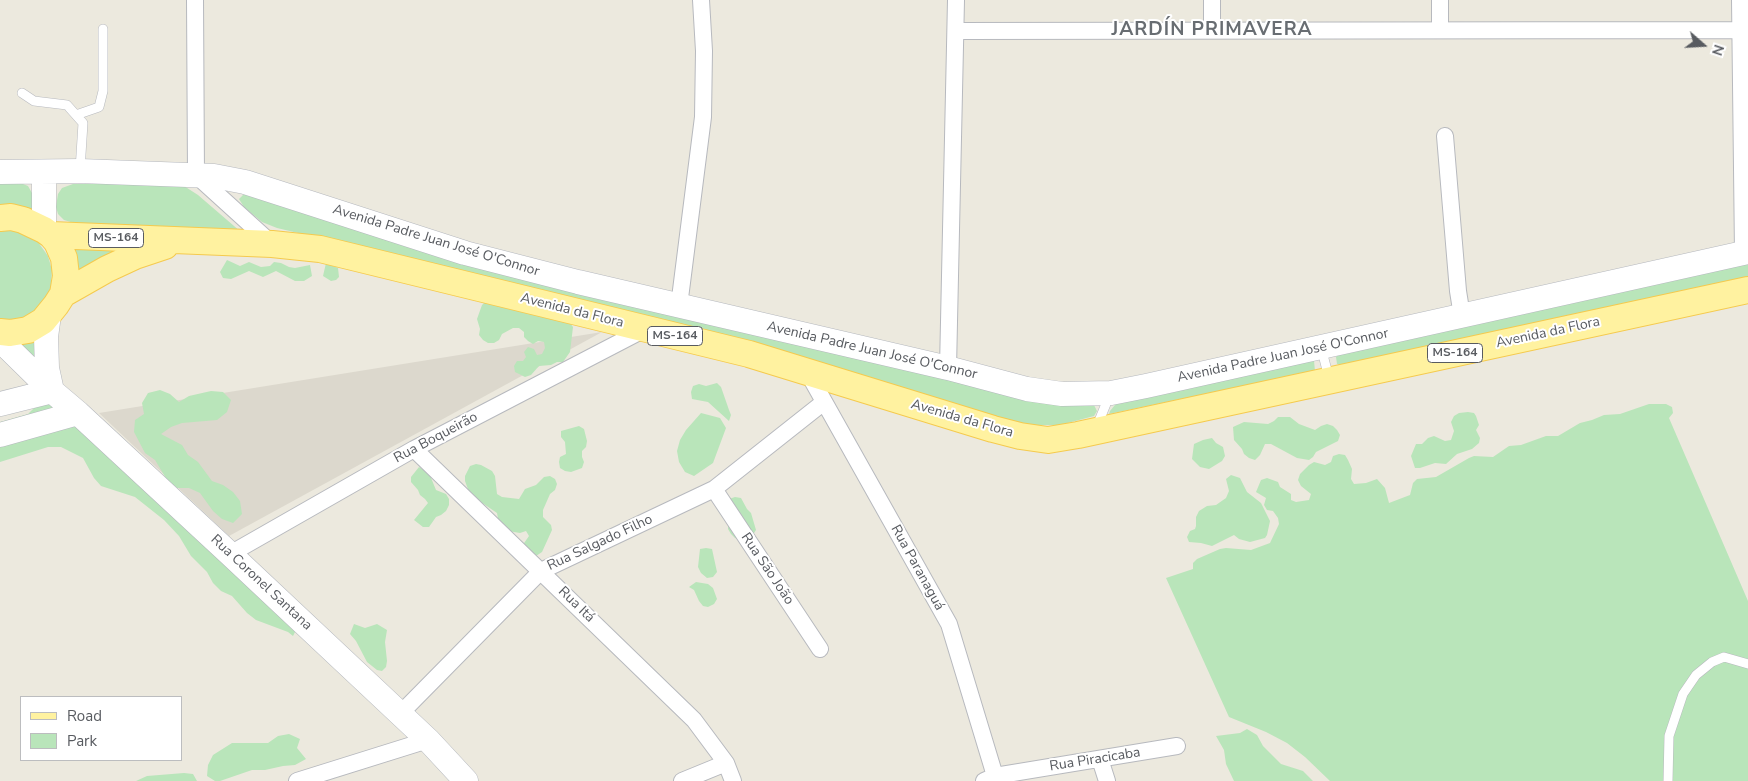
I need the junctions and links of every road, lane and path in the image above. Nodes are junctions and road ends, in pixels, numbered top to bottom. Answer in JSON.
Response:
{"nodes":[{"id":1,"x":195,"y":0,"type":"edge"},
{"id":2,"x":701,"y":0,"type":"edge"},
{"id":3,"x":956,"y":0,"type":"edge"},
{"id":4,"x":1212,"y":0,"type":"edge"},
{"id":5,"x":1440,"y":0,"type":"edge"},
{"id":6,"x":1740,"y":0,"type":"edge"},
{"id":7,"x":103,"y":29,"type":"dead end"},
{"id":8,"x":1212,"y":30,"type":"junction"},
{"id":9,"x":1440,"y":30,"type":"junction"},
{"id":10,"x":1740,"y":30,"type":"junction"},
{"id":11,"x":956,"y":31,"type":"junction"},
{"id":12,"x":22,"y":92,"type":"dead end"},
{"id":13,"x":76,"y":116,"type":"junction"},
{"id":14,"x":1446,"y":136,"type":"dead end"},
{"id":15,"x":80,"y":171,"type":"junction"},
{"id":16,"x":0,"y":172,"type":"edge"},
{"id":17,"x":44,"y":172,"type":"junction"},
{"id":18,"x":196,"y":175,"type":"junction"},
{"id":19,"x":0,"y":218,"type":"edge"},
{"id":20,"x":48,"y":233,"type":"junction"},
{"id":21,"x":180,"y":241,"type":"junction"},
{"id":22,"x":272,"y":244,"type":"junction"},
{"id":23,"x":1746,"y":253,"type":"edge"},
{"id":24,"x":1748,"y":290,"type":"edge"},
{"id":25,"x":56,"y":304,"type":"junction"},
{"id":26,"x":679,"y":306,"type":"junction"},
{"id":27,"x":1462,"y":316,"type":"junction"},
{"id":28,"x":646,"y":329,"type":"junction"},
{"id":29,"x":0,"y":332,"type":"edge"},
{"id":30,"x":0,"y":340,"type":"edge"},
{"id":31,"x":1321,"y":347,"type":"junction"},
{"id":32,"x":948,"y":368,"type":"junction"},
{"id":33,"x":808,"y":372,"type":"junction"},
{"id":34,"x":1330,"y":380,"type":"junction"},
{"id":35,"x":52,"y":390,"type":"junction"},
{"id":36,"x":1111,"y":393,"type":"junction"},
{"id":37,"x":824,"y":402,"type":"junction"},
{"id":38,"x":0,"y":404,"type":"edge"},
{"id":39,"x":78,"y":413,"type":"junction"},
{"id":40,"x":1095,"y":431,"type":"junction"},
{"id":41,"x":0,"y":435,"type":"edge"},
{"id":42,"x":414,"y":448,"type":"junction"},
{"id":43,"x":714,"y":488,"type":"junction"},
{"id":44,"x":230,"y":554,"type":"junction"},
{"id":45,"x":540,"y":571,"type":"junction"},
{"id":46,"x":820,"y":649,"type":"dead end"},
{"id":47,"x":1748,"y":664,"type":"edge"},
{"id":48,"x":400,"y":714,"type":"junction"},
{"id":49,"x":428,"y":740,"type":"junction"},
{"id":50,"x":1177,"y":746,"type":"dead end"},
{"id":51,"x":1100,"y":759,"type":"junction"},
{"id":52,"x":726,"y":763,"type":"junction"},
{"id":53,"x":990,"y":779,"type":"edge"},
{"id":54,"x":297,"y":781,"type":"edge"},
{"id":55,"x":466,"y":781,"type":"edge"},
{"id":56,"x":682,"y":781,"type":"edge"},
{"id":57,"x":733,"y":781,"type":"edge"},
{"id":58,"x":1107,"y":781,"type":"edge"},
{"id":59,"x":1668,"y":781,"type":"edge"}],
"edges":[{"from":1,"to":18,"type":"street"},
{"from":2,"to":26,"type":"street"},
{"from":3,"to":11,"type":"street"},
{"from":4,"to":8,"type":"street"},
{"from":5,"to":9,"type":"street"},
{"from":6,"to":10,"type":"street"},
{"from":7,"to":13,"type":"lane"},
{"from":8,"to":9,"type":"street"},
{"from":8,"to":11,"type":"street"},
{"from":9,"to":10,"type":"street"},
{"from":10,"to":23,"type":"street"},
{"from":11,"to":32,"type":"street"},
{"from":12,"to":13,"type":"lane"},
{"from":13,"to":15,"type":"lane"},
{"from":14,"to":27,"type":"street"},
{"from":15,"to":17,"type":"street","name":"Avenida Padre Juan José O'Connor"},
{"from":15,"to":18,"type":"street","name":"Avenida Padre Juan José O'Connor"},
{"from":16,"to":17,"type":"street","name":"Avenida Padre Juan José O'Connor"},
{"from":17,"to":20,"type":"street"},
{"from":18,"to":22,"type":"street"},
{"from":18,"to":26,"type":"street","name":"Avenida Padre Juan José O'Connor"},
{"from":19,"to":20,"type":"main road","number":"MS-164"},
{"from":20,"to":21,"type":"main road","name":"Avenida da Flora","number":"MS-164"},
{"from":20,"to":25,"type":"main road"},
{"from":21,"to":22,"type":"main road","name":"Avenida da Flora","number":"MS-164"},
{"from":21,"to":25,"type":"main road","name":"Avenida da Flora","number":"MS-164"},
{"from":22,"to":28,"type":"main road","name":"Avenida da Flora","number":"MS-164"},
{"from":23,"to":27,"type":"street","name":"Avenida Padre Juan José O'Connor"},
{"from":24,"to":34,"type":"main road","name":"Avenida da Flora","number":"MS-164"},
{"from":25,"to":29,"type":"main road","number":"MS-164"},
{"from":25,"to":35,"type":"street"},
{"from":26,"to":32,"type":"street","name":"Avenida Padre Juan José O'Connor"},
{"from":27,"to":31,"type":"street","name":"Avenida Padre Juan José O'Connor"},
{"from":28,"to":33,"type":"main road","name":"Avenida da Flora","number":"MS-164"},
{"from":28,"to":42,"type":"street","name":"Rua Boqueirão"},
{"from":30,"to":35,"type":"street","name":"Rua Coronel Santana"},
{"from":31,"to":34,"type":"lane"},
{"from":31,"to":36,"type":"street","name":"Avenida Padre Juan José O'Connor"},
{"from":32,"to":36,"type":"street","name":"Avenida Padre Juan José O'Connor"},
{"from":33,"to":37,"type":"street","name":"Rua Paranaguá"},
{"from":33,"to":40,"type":"main road","name":"Avenida da Flora","number":"MS-164"},
{"from":34,"to":40,"type":"main road","name":"Avenida da Flora","number":"MS-164"},
{"from":35,"to":38,"type":"street"},
{"from":35,"to":39,"type":"street","name":"Rua Coronel Santana"},
{"from":36,"to":40,"type":"lane"},
{"from":37,"to":43,"type":"street","name":"Rua Salgado Filho"},
{"from":37,"to":53,"type":"street","name":"Rua Paranaguá"},
{"from":39,"to":41,"type":"street"},
{"from":39,"to":44,"type":"street","name":"Rua Coronel Santana"},
{"from":42,"to":44,"type":"street","name":"Rua Boqueirão"},
{"from":42,"to":45,"type":"street","name":"Rua Itá"},
{"from":43,"to":45,"type":"street","name":"Rua Salgado Filho"},
{"from":43,"to":46,"type":"street","name":"Rua São João"},
{"from":44,"to":48,"type":"street","name":"Rua Coronel Santana"},
{"from":45,"to":48,"type":"street","name":"Rua Salgado Filho"},
{"from":45,"to":52,"type":"street","name":"Rua Itá"},
{"from":47,"to":59,"type":"lane"},
{"from":48,"to":49,"type":"street","name":"Rua Coronel Santana"},
{"from":49,"to":54,"type":"street"},
{"from":49,"to":55,"type":"street","name":"Rua Coronel Santana"},
{"from":50,"to":51,"type":"street","name":"Rua Piracicaba"},
{"from":51,"to":53,"type":"street","name":"Rua Piracicaba"},
{"from":51,"to":58,"type":"street"},
{"from":52,"to":56,"type":"street"},
{"from":52,"to":57,"type":"street","name":"Rua Itá"}]}
